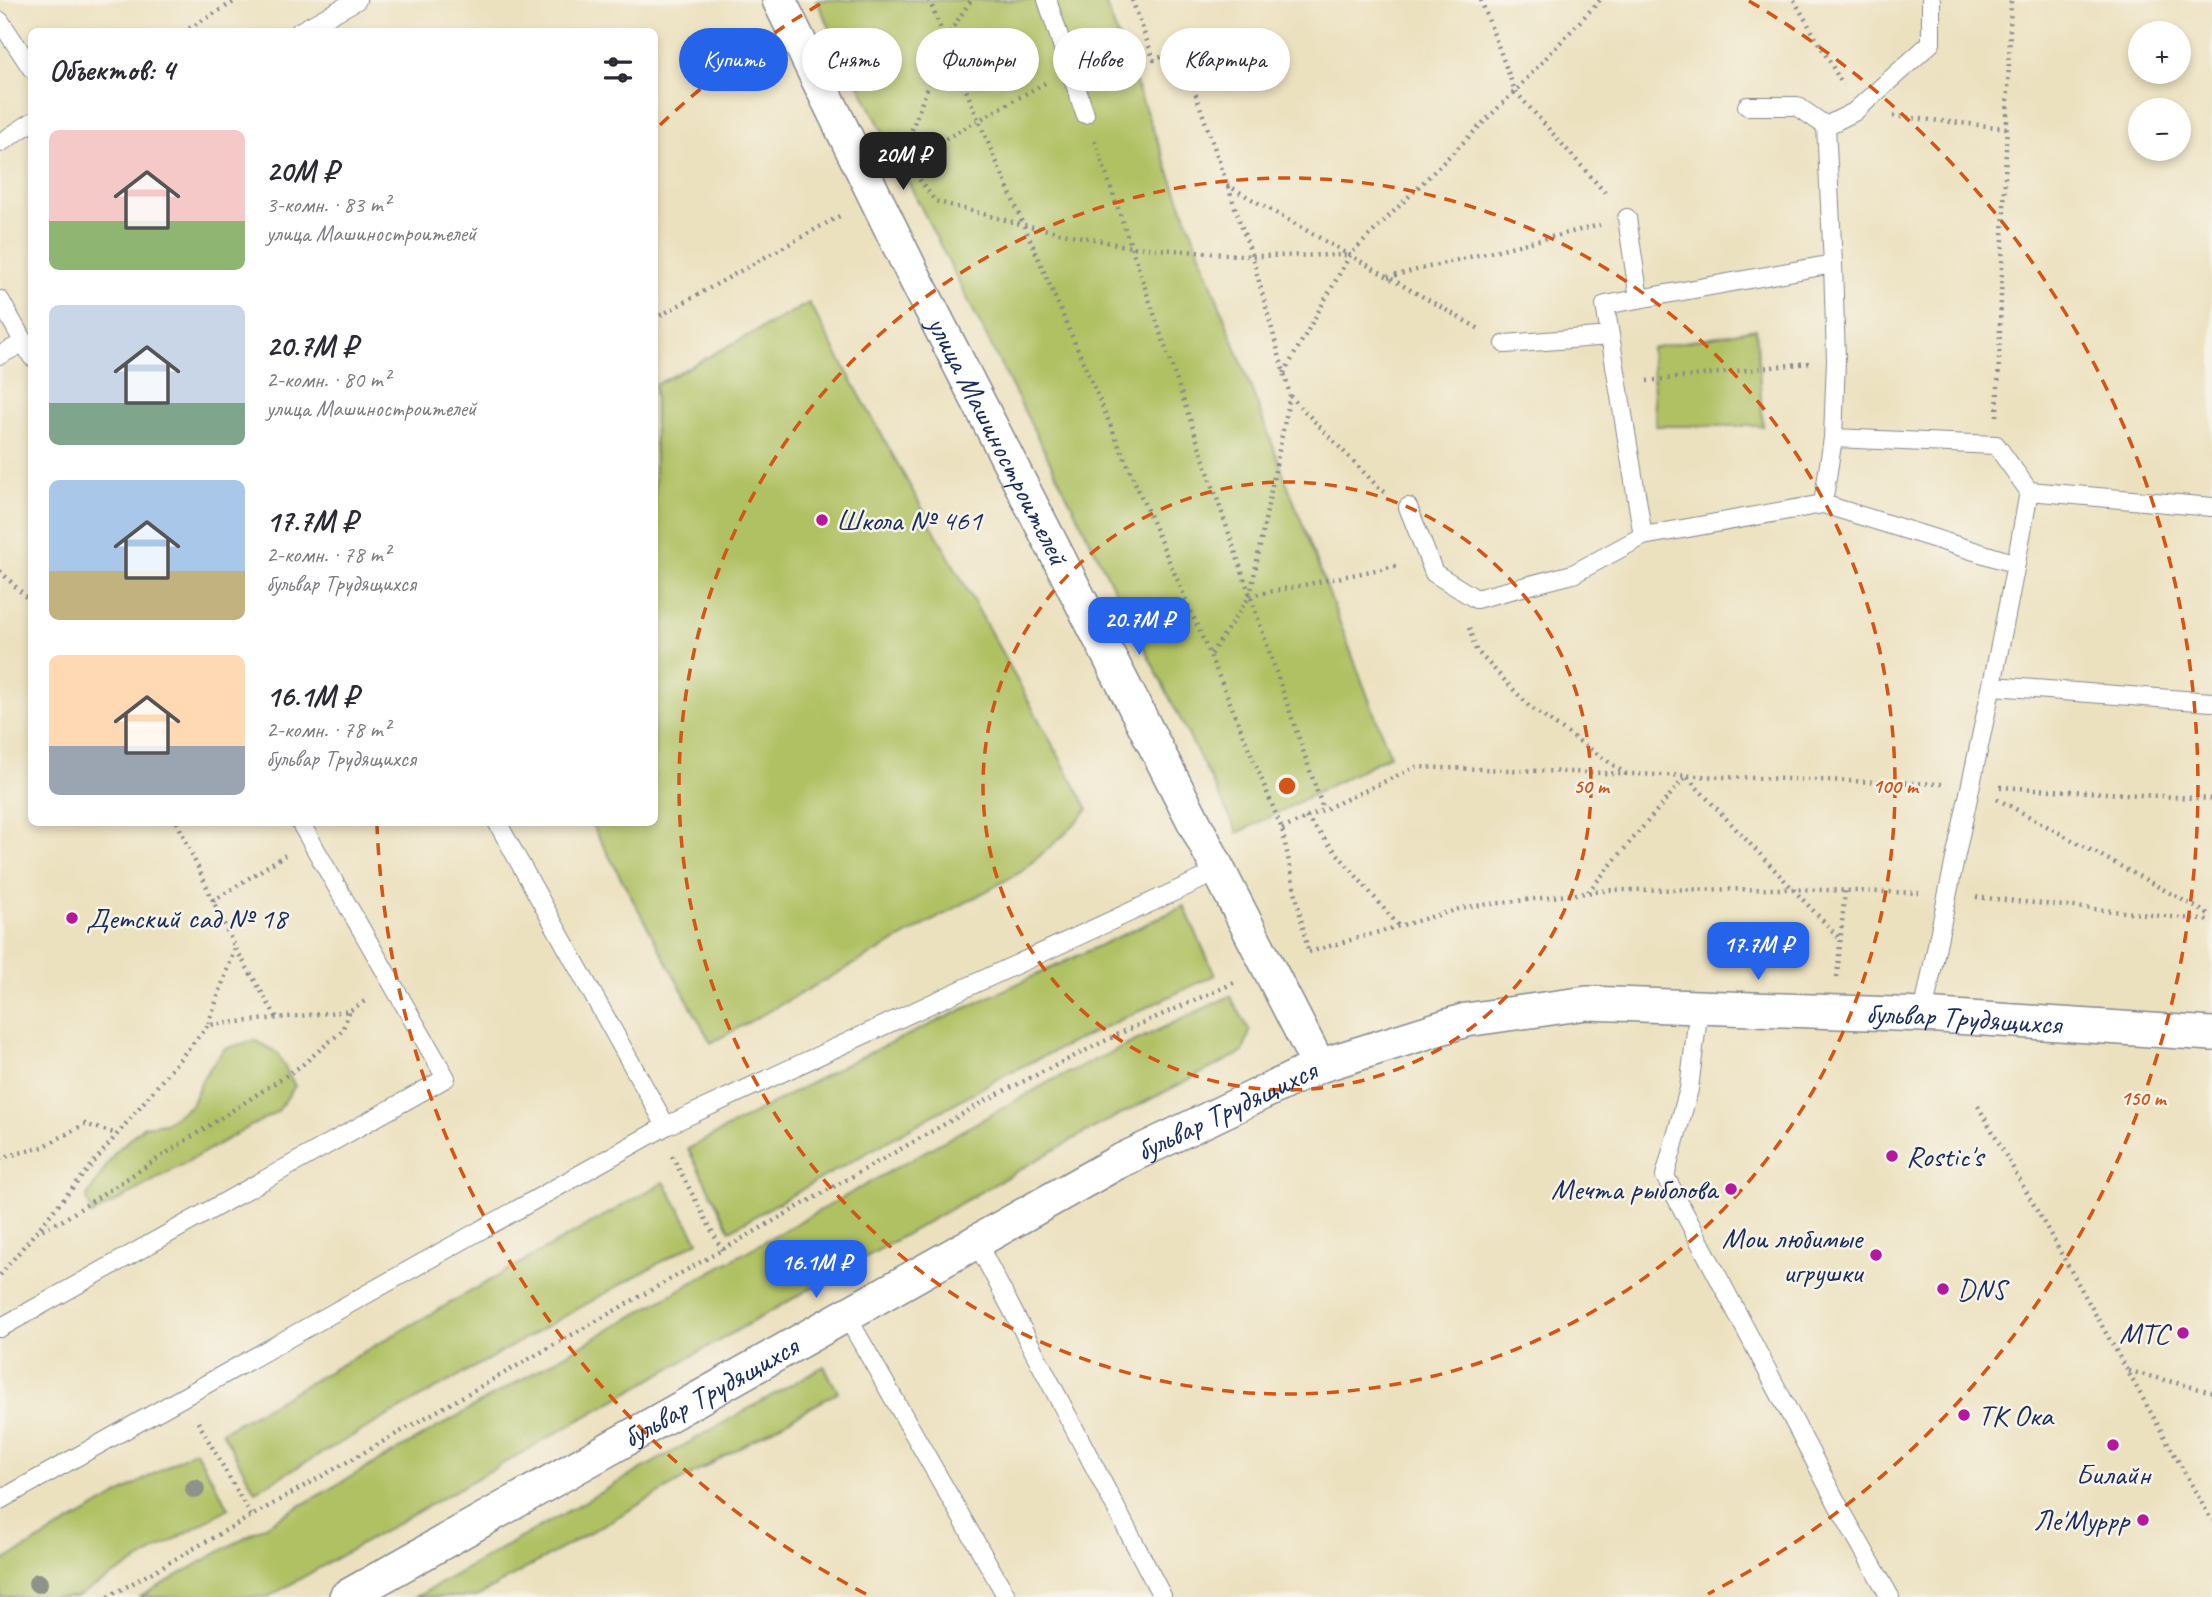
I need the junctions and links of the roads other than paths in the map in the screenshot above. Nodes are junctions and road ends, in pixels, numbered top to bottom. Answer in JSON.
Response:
{"nodes":[{"id":1,"x":357,"y":0,"type":"edge"},
{"id":2,"x":779,"y":0,"type":"edge"},
{"id":3,"x":1046,"y":0,"type":"edge"},
{"id":4,"x":1931,"y":0,"type":"edge"},
{"id":5,"x":0,"y":21,"type":"edge"},
{"id":6,"x":306,"y":28,"type":"edge"},
{"id":7,"x":28,"y":63,"type":"edge"},
{"id":8,"x":1747,"y":106,"type":"dead end"},
{"id":9,"x":1085,"y":114,"type":"road end"},
{"id":10,"x":28,"y":125,"type":"edge"},
{"id":11,"x":1826,"y":126,"type":"junction"},
{"id":12,"x":0,"y":143,"type":"edge"},
{"id":13,"x":1627,"y":218,"type":"road end"},
{"id":14,"x":1833,"y":264,"type":"junction"},
{"id":15,"x":1639,"y":299,"type":"junction"},
{"id":16,"x":0,"y":300,"type":"edge"},
{"id":17,"x":1610,"y":336,"type":"junction"},
{"id":18,"x":1505,"y":344,"type":"road end"},
{"id":19,"x":27,"y":350,"type":"edge"},
{"id":20,"x":0,"y":355,"type":"edge"},
{"id":21,"x":1833,"y":438,"type":"junction"},
{"id":22,"x":2029,"y":491,"type":"junction"},
{"id":23,"x":1823,"y":504,"type":"junction"},
{"id":24,"x":1408,"y":507,"type":"road end"},
{"id":25,"x":2212,"y":507,"type":"edge"},
{"id":26,"x":1643,"y":536,"type":"junction"},
{"id":27,"x":2016,"y":564,"type":"junction"},
{"id":28,"x":1993,"y":686,"type":"junction"},
{"id":29,"x":2212,"y":702,"type":"edge"},
{"id":30,"x":302,"y":826,"type":"edge"},
{"id":31,"x":499,"y":826,"type":"edge"},
{"id":32,"x":1219,"y":871,"type":"junction"},
{"id":33,"x":1699,"y":1007,"type":"junction"},
{"id":34,"x":1923,"y":1014,"type":"junction"},
{"id":35,"x":2212,"y":1034,"type":"edge"},
{"id":36,"x":1319,"y":1066,"type":"junction"},
{"id":37,"x":662,"y":1128,"type":"junction"},
{"id":38,"x":976,"y":1241,"type":"junction"},
{"id":39,"x":846,"y":1315,"type":"junction"},
{"id":40,"x":3,"y":1320,"type":"edge"},
{"id":41,"x":0,"y":1500,"type":"edge"},
{"id":42,"x":1162,"y":1596,"type":"edge"},
{"id":43,"x":346,"y":1597,"type":"edge"},
{"id":44,"x":1007,"y":1597,"type":"edge"},
{"id":45,"x":1890,"y":1597,"type":"edge"}],
"edges":[{"from":1,"to":6,"type":"lane"},
{"from":2,"to":32,"type":"street","name":"улица Машиностроителей"},
{"from":3,"to":9,"type":"lane"},
{"from":4,"to":11,"type":"lane"},
{"from":5,"to":7,"type":"lane"},
{"from":8,"to":11,"type":"lane"},
{"from":10,"to":12,"type":"lane"},
{"from":11,"to":14,"type":"lane"},
{"from":13,"to":15,"type":"lane"},
{"from":14,"to":15,"type":"lane"},
{"from":14,"to":21,"type":"lane"},
{"from":15,"to":17,"type":"lane"},
{"from":16,"to":19,"type":"lane"},
{"from":17,"to":18,"type":"lane"},
{"from":17,"to":26,"type":"lane"},
{"from":19,"to":20,"type":"lane"},
{"from":21,"to":22,"type":"lane"},
{"from":21,"to":23,"type":"lane"},
{"from":22,"to":25,"type":"lane"},
{"from":22,"to":27,"type":"lane"},
{"from":23,"to":26,"type":"lane"},
{"from":23,"to":27,"type":"lane"},
{"from":24,"to":26,"type":"lane"},
{"from":27,"to":28,"type":"lane"},
{"from":28,"to":29,"type":"lane"},
{"from":28,"to":34,"type":"lane"},
{"from":30,"to":40,"type":"lane"},
{"from":31,"to":37,"type":"lane"},
{"from":32,"to":36,"type":"street","name":"улица Машиностроителей"},
{"from":32,"to":37,"type":"lane"},
{"from":33,"to":34,"type":"street","name":"бульвар Трудящихся"},
{"from":33,"to":36,"type":"street","name":"бульвар Трудящихся"},
{"from":33,"to":45,"type":"lane"},
{"from":34,"to":35,"type":"street","name":"бульвар Трудящихся"},
{"from":36,"to":38,"type":"street","name":"бульвар Трудящихся"},
{"from":37,"to":41,"type":"lane"},
{"from":38,"to":39,"type":"street","name":"бульвар Трудящихся"},
{"from":38,"to":42,"type":"lane"},
{"from":39,"to":43,"type":"street","name":"бульвар Трудящихся"},
{"from":39,"to":44,"type":"lane"}]}
